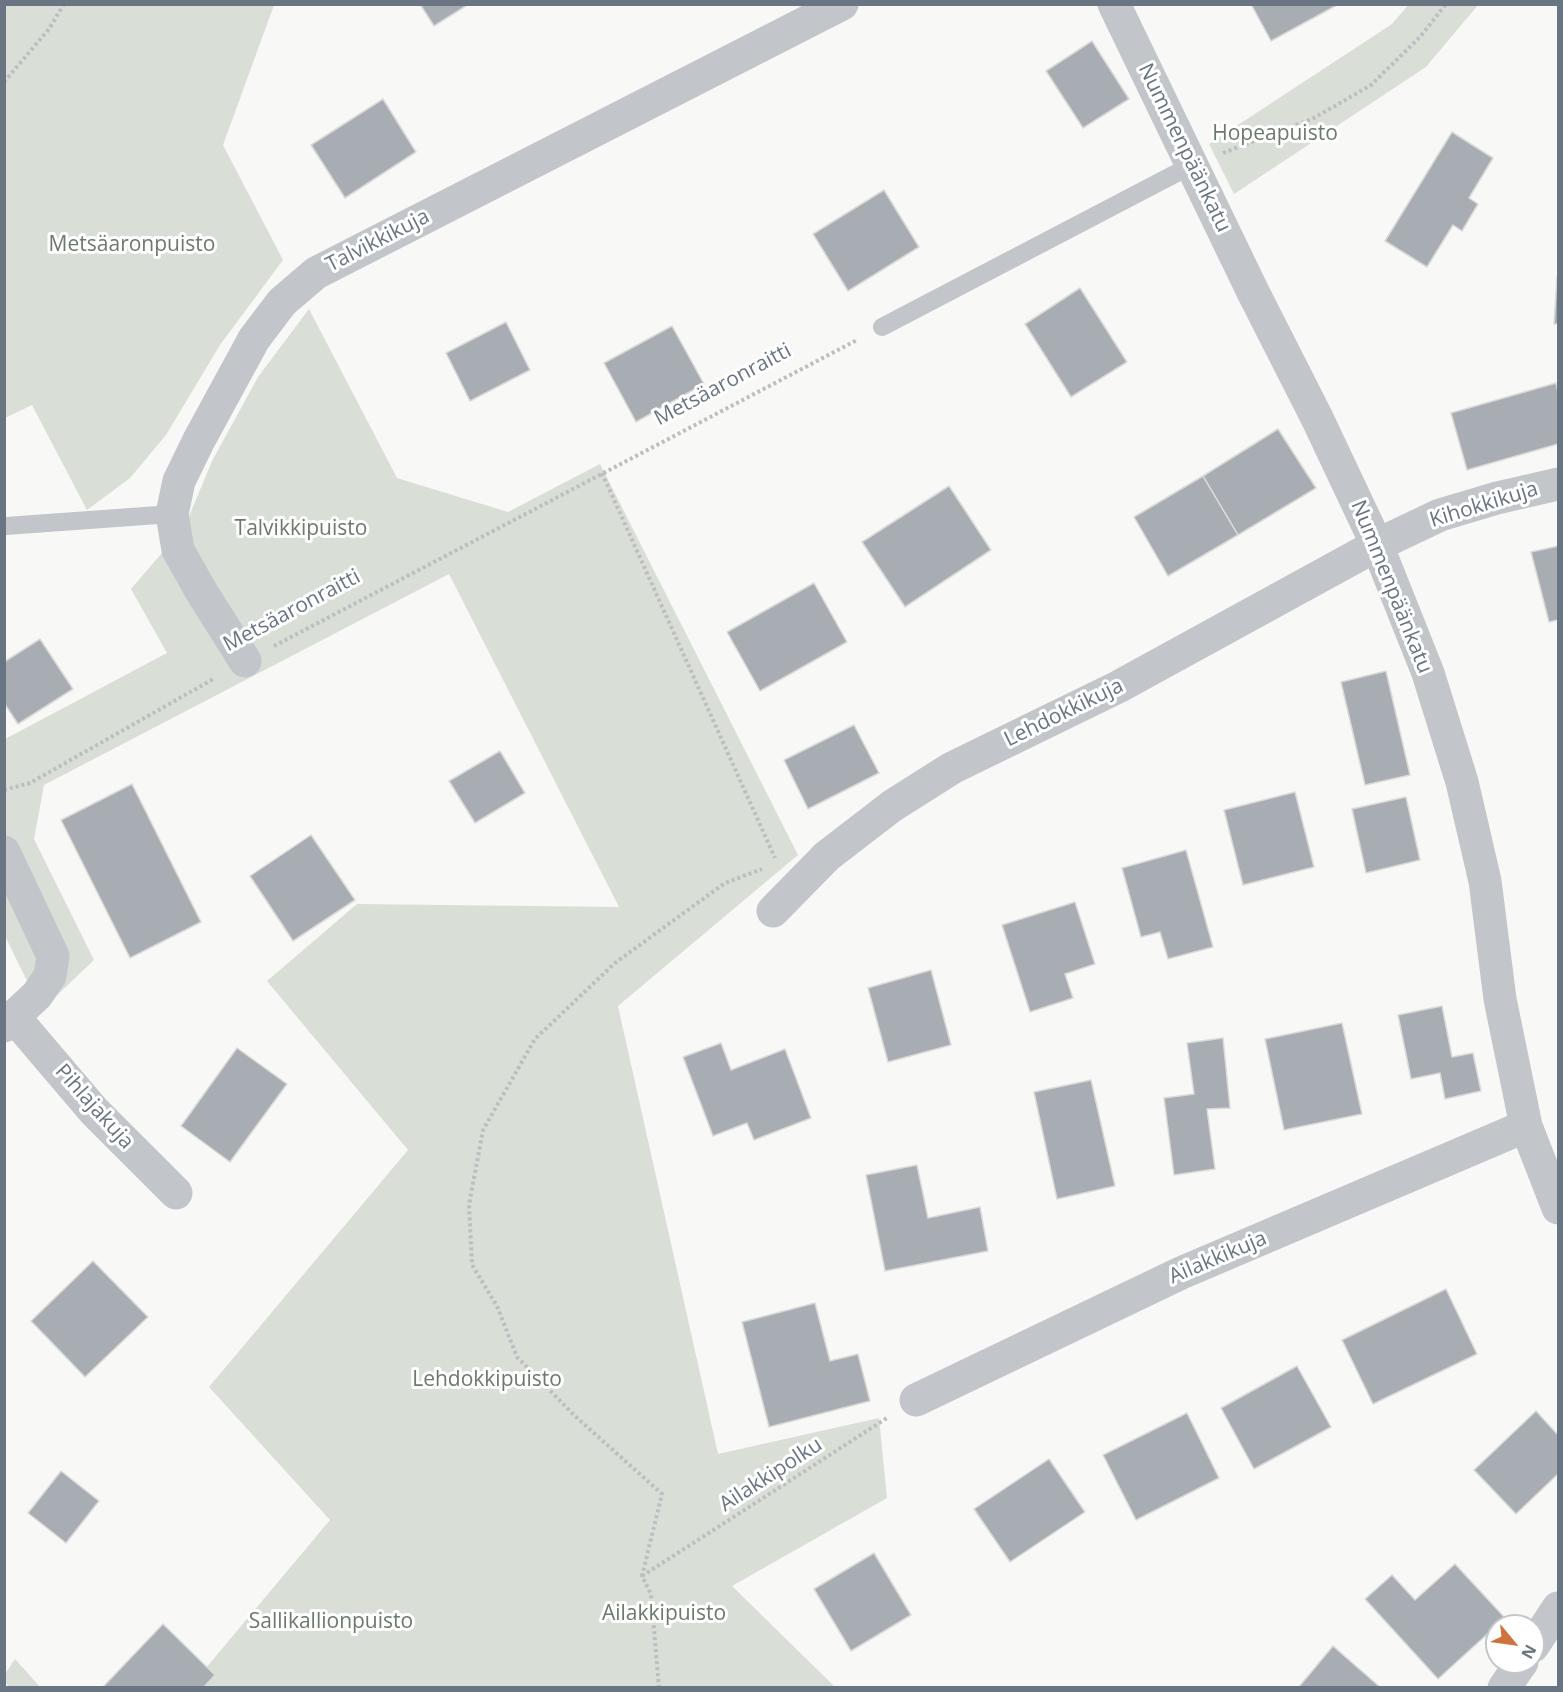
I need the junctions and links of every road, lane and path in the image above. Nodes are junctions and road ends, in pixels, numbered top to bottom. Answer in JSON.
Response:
{"nodes":[{"id":1,"x":64,"y":4,"type":"edge"},
{"id":2,"x":842,"y":4,"type":"edge"},
{"id":3,"x":1114,"y":4,"type":"edge"},
{"id":4,"x":1446,"y":4,"type":"edge"},
{"id":5,"x":4,"y":82,"type":"edge"},
{"id":6,"x":1192,"y":165,"type":"junction"},
{"id":7,"x":882,"y":327,"type":"joint"},
{"id":8,"x":602,"y":473,"type":"junction"},
{"id":9,"x":1558,"y":484,"type":"edge"},
{"id":10,"x":172,"y":514,"type":"junction"},
{"id":11,"x":6,"y":526,"type":"dead end"},
{"id":12,"x":1377,"y":545,"type":"junction"},
{"id":13,"x":245,"y":661,"type":"junction"},
{"id":14,"x":4,"y":790,"type":"edge"},
{"id":15,"x":4,"y":852,"type":"edge"},
{"id":16,"x":777,"y":863,"type":"junction"},
{"id":17,"x":817,"y":867,"type":"junction"},
{"id":18,"x":773,"y":910,"type":"dead end"},
{"id":19,"x":10,"y":1022,"type":"edge"},
{"id":20,"x":1526,"y":1126,"type":"junction"},
{"id":21,"x":176,"y":1193,"type":"dead end"},
{"id":22,"x":1558,"y":1208,"type":"edge"},
{"id":23,"x":916,"y":1400,"type":"joint"},
{"id":24,"x":642,"y":1576,"type":"junction"},
{"id":25,"x":1558,"y":1608,"type":"edge"},
{"id":26,"x":1545,"y":1628,"type":"edge"},
{"id":27,"x":1514,"y":1674,"type":"edge"},
{"id":28,"x":659,"y":1688,"type":"edge"},
{"id":29,"x":1504,"y":1688,"type":"edge"}],
"edges":[{"from":1,"to":5,"type":"path"},
{"from":2,"to":10,"type":"street","name":"Talvikkikuja"},
{"from":3,"to":6,"type":"street","name":"Nummenpäänkatu"},
{"from":4,"to":6,"type":"path"},
{"from":6,"to":7,"type":"lane"},
{"from":6,"to":12,"type":"street","name":"Nummenpäänkatu"},
{"from":7,"to":8,"type":"path","name":"Metsäaronraitti"},
{"from":8,"to":13,"type":"path","name":"Metsäaronraitti"},
{"from":8,"to":16,"type":"path"},
{"from":9,"to":12,"type":"street","name":"Kihokkikuja"},
{"from":10,"to":11,"type":"lane"},
{"from":10,"to":13,"type":"street","name":"Talvikkikuja"},
{"from":12,"to":17,"type":"street","name":"Lehdokkikuja"},
{"from":12,"to":20,"type":"street","name":"Nummenpäänkatu"},
{"from":13,"to":14,"type":"path","name":"Metsäaronraitti"},
{"from":15,"to":19,"type":"street"},
{"from":16,"to":17,"type":"path"},
{"from":16,"to":24,"type":"path"},
{"from":17,"to":18,"type":"street","name":"Lehdokkikuja"},
{"from":19,"to":21,"type":"street","name":"Pihlajakuja"},
{"from":20,"to":22,"type":"street","name":"Nummenpäänkatu"},
{"from":20,"to":23,"type":"street","name":"Ailakkikuja"},
{"from":23,"to":24,"type":"path","name":"Ailakkipolku"},
{"from":24,"to":28,"type":"path"},
{"from":25,"to":26,"type":"street"},
{"from":27,"to":29,"type":"street"}]}
